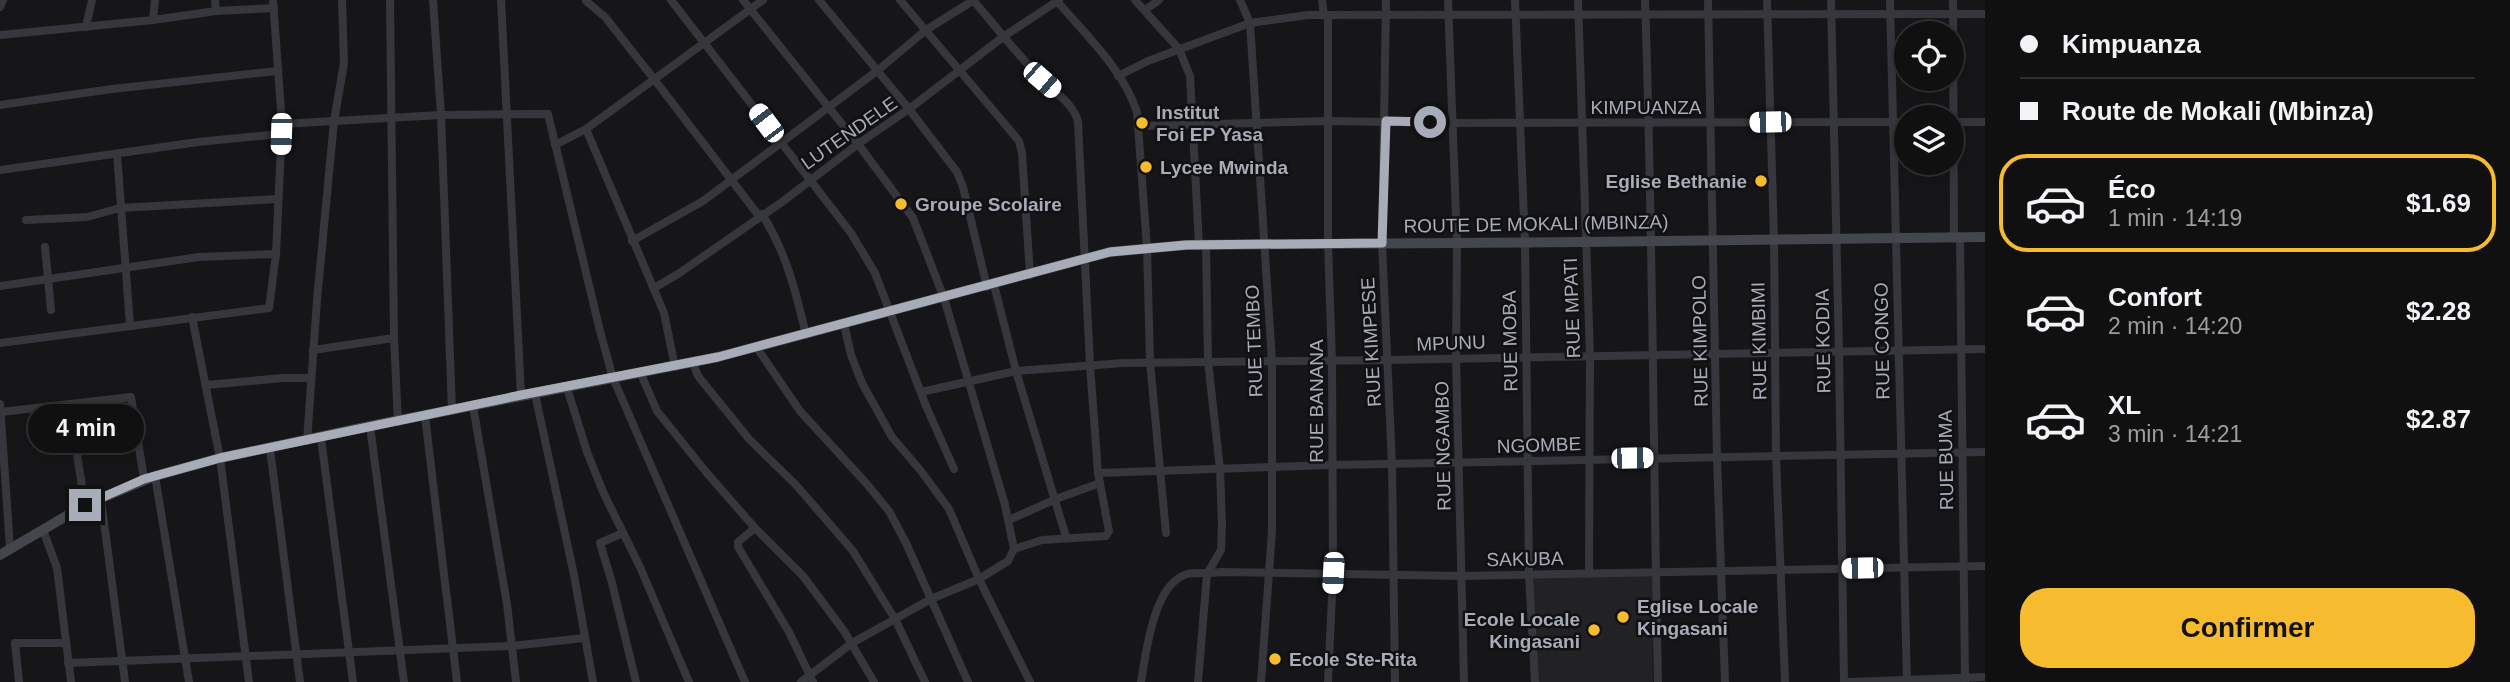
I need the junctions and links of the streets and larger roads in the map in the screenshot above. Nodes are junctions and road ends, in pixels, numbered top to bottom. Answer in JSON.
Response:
{"nodes":[{"id":1,"x":3,"y":0,"type":"edge"},
{"id":2,"x":92,"y":0,"type":"edge"},
{"id":3,"x":155,"y":0,"type":"edge"},
{"id":4,"x":215,"y":0,"type":"edge"},
{"id":5,"x":342,"y":0,"type":"edge"},
{"id":6,"x":390,"y":0,"type":"edge"},
{"id":7,"x":433,"y":0,"type":"edge"},
{"id":8,"x":500,"y":0,"type":"edge"},
{"id":9,"x":671,"y":0,"type":"edge"},
{"id":10,"x":743,"y":0,"type":"edge"},
{"id":11,"x":763,"y":0,"type":"edge"},
{"id":12,"x":819,"y":0,"type":"edge"},
{"id":13,"x":900,"y":0,"type":"edge"},
{"id":14,"x":974,"y":0,"type":"edge"},
{"id":15,"x":1058,"y":0,"type":"edge"},
{"id":16,"x":1135,"y":0,"type":"edge"},
{"id":17,"x":1159,"y":0,"type":"edge"},
{"id":18,"x":1240,"y":0,"type":"edge"},
{"id":19,"x":1322,"y":0,"type":"edge"},
{"id":20,"x":1386,"y":0,"type":"edge"},
{"id":21,"x":1448,"y":0,"type":"edge"},
{"id":22,"x":1515,"y":0,"type":"edge"},
{"id":23,"x":1578,"y":0,"type":"edge"},
{"id":24,"x":1645,"y":0,"type":"edge"},
{"id":25,"x":1708,"y":0,"type":"edge"},
{"id":26,"x":1767,"y":0,"type":"edge"},
{"id":27,"x":1830,"y":0,"type":"edge"},
{"id":28,"x":1890,"y":0,"type":"edge"},
{"id":29,"x":1953,"y":0,"type":"edge"},
{"id":30,"x":586,"y":1,"type":"edge"},
{"id":31,"x":273,"y":4,"type":"edge"},
{"id":32,"x":0,"y":8,"type":"edge"},
{"id":33,"x":751,"y":10,"type":"junction"},
{"id":34,"x":1145,"y":10,"type":"junction"},
{"id":35,"x":216,"y":11,"type":"junction"},
{"id":36,"x":1985,"y":14,"type":"edge"},
{"id":37,"x":1326,"y":15,"type":"junction"},
{"id":38,"x":1387,"y":15,"type":"junction"},
{"id":39,"x":1448,"y":15,"type":"junction"},
{"id":40,"x":1708,"y":15,"type":"junction"},
{"id":41,"x":1767,"y":15,"type":"junction"},
{"id":42,"x":1831,"y":15,"type":"junction"},
{"id":43,"x":1891,"y":15,"type":"junction"},
{"id":44,"x":1952,"y":15,"type":"junction"},
{"id":45,"x":1515,"y":16,"type":"junction"},
{"id":46,"x":1579,"y":16,"type":"junction"},
{"id":47,"x":1645,"y":16,"type":"junction"},
{"id":48,"x":153,"y":20,"type":"junction"},
{"id":49,"x":1250,"y":23,"type":"junction"},
{"id":50,"x":86,"y":27,"type":"junction"},
{"id":51,"x":926,"y":30,"type":"junction"},
{"id":52,"x":0,"y":35,"type":"edge"},
{"id":53,"x":1003,"y":37,"type":"junction"},
{"id":54,"x":705,"y":43,"type":"junction"},
{"id":55,"x":1180,"y":49,"type":"junction"},
{"id":56,"x":277,"y":71,"type":"junction"},
{"id":57,"x":877,"y":71,"type":"junction"},
{"id":58,"x":961,"y":71,"type":"junction"},
{"id":59,"x":1118,"y":76,"type":"junction"},
{"id":60,"x":654,"y":79,"type":"junction"},
{"id":61,"x":0,"y":105,"type":"edge"},
{"id":62,"x":1952,"y":105,"type":"edge"},
{"id":63,"x":829,"y":107,"type":"junction"},
{"id":64,"x":909,"y":109,"type":"junction"},
{"id":65,"x":505,"y":114,"type":"junction"},
{"id":66,"x":441,"y":115,"type":"junction"},
{"id":67,"x":390,"y":118,"type":"junction"},
{"id":68,"x":334,"y":121,"type":"junction"},
{"id":69,"x":1257,"y":121,"type":"junction"},
{"id":70,"x":1328,"y":121,"type":"junction"},
{"id":71,"x":1386,"y":121,"type":"junction"},
{"id":72,"x":1648,"y":122,"type":"junction"},
{"id":73,"x":1711,"y":122,"type":"junction"},
{"id":74,"x":1770,"y":122,"type":"junction"},
{"id":75,"x":1834,"y":122,"type":"junction"},
{"id":76,"x":1893,"y":122,"type":"junction"},
{"id":77,"x":1964,"y":122,"type":"edge"},
{"id":78,"x":1985,"y":122,"type":"edge"},
{"id":79,"x":1194,"y":123,"type":"junction"},
{"id":80,"x":1453,"y":123,"type":"junction"},
{"id":81,"x":1519,"y":123,"type":"junction"},
{"id":82,"x":1581,"y":123,"type":"junction"},
{"id":83,"x":282,"y":124,"type":"junction"},
{"id":84,"x":1139,"y":126,"type":"junction"},
{"id":85,"x":586,"y":130,"type":"junction"},
{"id":86,"x":281,"y":134,"type":"junction"},
{"id":87,"x":781,"y":143,"type":"junction"},
{"id":88,"x":858,"y":144,"type":"junction"},
{"id":89,"x":555,"y":145,"type":"junction"},
{"id":90,"x":117,"y":154,"type":"junction"},
{"id":91,"x":0,"y":170,"type":"edge"},
{"id":92,"x":1954,"y":175,"type":"edge"},
{"id":93,"x":732,"y":179,"type":"junction"},
{"id":94,"x":809,"y":180,"type":"junction"},
{"id":95,"x":278,"y":199,"type":"junction"},
{"id":96,"x":120,"y":208,"type":"junction"},
{"id":97,"x":760,"y":215,"type":"junction"},
{"id":98,"x":26,"y":220,"type":"dead end"},
{"id":99,"x":1957,"y":237,"type":"junction"},
{"id":100,"x":1985,"y":237,"type":"edge"},
{"id":101,"x":1837,"y":238,"type":"junction"},
{"id":102,"x":1896,"y":238,"type":"junction"},
{"id":103,"x":1774,"y":239,"type":"junction"},
{"id":104,"x":1713,"y":240,"type":"junction"},
{"id":105,"x":632,"y":241,"type":"junction"},
{"id":106,"x":1651,"y":241,"type":"junction"},
{"id":107,"x":1586,"y":242,"type":"junction"},
{"id":108,"x":1328,"y":243,"type":"junction"},
{"id":109,"x":1382,"y":243,"type":"junction"},
{"id":110,"x":1457,"y":243,"type":"junction"},
{"id":111,"x":1525,"y":243,"type":"junction"},
{"id":112,"x":1266,"y":244,"type":"junction"},
{"id":113,"x":1202,"y":245,"type":"junction"},
{"id":114,"x":45,"y":247,"type":"dead end"},
{"id":115,"x":1147,"y":247,"type":"junction"},
{"id":116,"x":276,"y":254,"type":"junction"},
{"id":117,"x":1086,"y":258,"type":"junction"},
{"id":118,"x":127,"y":267,"type":"junction"},
{"id":119,"x":1030,"y":275,"type":"junction"},
{"id":120,"x":46,"y":280,"type":"junction"},
{"id":121,"x":0,"y":286,"type":"edge"},
{"id":122,"x":991,"y":286,"type":"junction"},
{"id":123,"x":654,"y":288,"type":"junction"},
{"id":124,"x":944,"y":298,"type":"junction"},
{"id":125,"x":51,"y":310,"type":"dead end"},
{"id":126,"x":890,"y":313,"type":"junction"},
{"id":127,"x":192,"y":317,"type":"junction"},
{"id":128,"x":844,"y":324,"type":"junction"},
{"id":129,"x":130,"y":325,"type":"junction"},
{"id":130,"x":806,"y":335,"type":"junction"},
{"id":131,"x":394,"y":338,"type":"junction"},
{"id":132,"x":0,"y":343,"type":"edge"},
{"id":133,"x":757,"y":348,"type":"junction"},
{"id":134,"x":1962,"y":349,"type":"junction"},
{"id":135,"x":1985,"y":349,"type":"edge"},
{"id":136,"x":313,"y":350,"type":"junction"},
{"id":137,"x":1898,"y":350,"type":"junction"},
{"id":138,"x":1839,"y":351,"type":"junction"},
{"id":139,"x":1776,"y":352,"type":"junction"},
{"id":140,"x":1716,"y":353,"type":"junction"},
{"id":141,"x":1654,"y":354,"type":"junction"},
{"id":142,"x":1590,"y":355,"type":"junction"},
{"id":143,"x":1524,"y":356,"type":"junction"},
{"id":144,"x":1456,"y":358,"type":"junction"},
{"id":145,"x":1388,"y":360,"type":"junction"},
{"id":146,"x":1208,"y":361,"type":"junction"},
{"id":147,"x":1272,"y":361,"type":"junction"},
{"id":148,"x":1332,"y":361,"type":"junction"},
{"id":149,"x":1150,"y":362,"type":"junction"},
{"id":150,"x":693,"y":363,"type":"junction"},
{"id":151,"x":1090,"y":365,"type":"junction"},
{"id":152,"x":675,"y":367,"type":"junction"},
{"id":153,"x":1016,"y":371,"type":"junction"},
{"id":154,"x":640,"y":372,"type":"junction"},
{"id":155,"x":311,"y":378,"type":"junction"},
{"id":156,"x":613,"y":378,"type":"junction"},
{"id":157,"x":967,"y":380,"type":"junction"},
{"id":158,"x":205,"y":386,"type":"junction"},
{"id":159,"x":567,"y":388,"type":"junction"},
{"id":160,"x":921,"y":392,"type":"junction"},
{"id":161,"x":535,"y":394,"type":"junction"},
{"id":162,"x":521,"y":395,"type":"junction"},
{"id":163,"x":0,"y":404,"type":"edge"},
{"id":164,"x":69,"y":404,"type":"junction"},
{"id":165,"x":473,"y":406,"type":"junction"},
{"id":166,"x":452,"y":410,"type":"junction"},
{"id":167,"x":1,"y":412,"type":"edge"},
{"id":168,"x":425,"y":416,"type":"junction"},
{"id":169,"x":398,"y":422,"type":"junction"},
{"id":170,"x":370,"y":426,"type":"junction"},
{"id":171,"x":321,"y":438,"type":"junction"},
{"id":172,"x":307,"y":441,"type":"junction"},
{"id":173,"x":270,"y":449,"type":"junction"},
{"id":174,"x":1961,"y":452,"type":"junction"},
{"id":175,"x":1985,"y":452,"type":"edge"},
{"id":176,"x":1901,"y":454,"type":"junction"},
{"id":177,"x":1776,"y":456,"type":"junction"},
{"id":178,"x":1839,"y":456,"type":"junction"},
{"id":179,"x":220,"y":458,"type":"junction"},
{"id":180,"x":1653,"y":458,"type":"junction"},
{"id":181,"x":1717,"y":458,"type":"junction"},
{"id":182,"x":1591,"y":459,"type":"junction"},
{"id":183,"x":1528,"y":461,"type":"junction"},
{"id":184,"x":1459,"y":463,"type":"junction"},
{"id":185,"x":1392,"y":464,"type":"junction"},
{"id":186,"x":1332,"y":465,"type":"junction"},
{"id":187,"x":1273,"y":468,"type":"junction"},
{"id":188,"x":954,"y":469,"type":"dead end"},
{"id":189,"x":1220,"y":469,"type":"junction"},
{"id":190,"x":1159,"y":470,"type":"junction"},
{"id":191,"x":1098,"y":473,"type":"junction"},
{"id":192,"x":155,"y":475,"type":"junction"},
{"id":193,"x":144,"y":479,"type":"junction"},
{"id":194,"x":1100,"y":483,"type":"junction"},
{"id":195,"x":101,"y":499,"type":"junction"},
{"id":196,"x":1056,"y":499,"type":"junction"},
{"id":197,"x":85,"y":505,"type":"junction"},
{"id":198,"x":1009,"y":520,"type":"junction"},
{"id":199,"x":755,"y":528,"type":"junction"},
{"id":200,"x":43,"y":530,"type":"junction"},
{"id":201,"x":622,"y":533,"type":"junction"},
{"id":202,"x":1166,"y":533,"type":"dead end"},
{"id":203,"x":1066,"y":537,"type":"junction"},
{"id":204,"x":4,"y":545,"type":"edge"},
{"id":205,"x":1014,"y":550,"type":"junction"},
{"id":206,"x":1964,"y":566,"type":"junction"},
{"id":207,"x":1985,"y":566,"type":"edge"},
{"id":208,"x":1905,"y":567,"type":"junction"},
{"id":209,"x":1841,"y":568,"type":"junction"},
{"id":210,"x":1781,"y":569,"type":"junction"},
{"id":211,"x":1722,"y":571,"type":"junction"},
{"id":212,"x":1267,"y":573,"type":"junction"},
{"id":213,"x":1333,"y":573,"type":"junction"},
{"id":214,"x":1589,"y":573,"type":"junction"},
{"id":215,"x":1656,"y":573,"type":"junction"},
{"id":216,"x":1207,"y":574,"type":"junction"},
{"id":217,"x":1392,"y":575,"type":"junction"},
{"id":218,"x":1529,"y":575,"type":"junction"},
{"id":219,"x":1461,"y":576,"type":"junction"},
{"id":220,"x":979,"y":579,"type":"junction"},
{"id":221,"x":931,"y":599,"type":"junction"},
{"id":222,"x":895,"y":619,"type":"junction"},
{"id":223,"x":584,"y":638,"type":"junction"},
{"id":224,"x":65,"y":643,"type":"junction"},
{"id":225,"x":852,"y":643,"type":"junction"},
{"id":226,"x":512,"y":646,"type":"junction"},
{"id":227,"x":454,"y":647,"type":"junction"},
{"id":228,"x":399,"y":650,"type":"junction"},
{"id":229,"x":349,"y":652,"type":"junction"},
{"id":230,"x":296,"y":653,"type":"junction"},
{"id":231,"x":246,"y":655,"type":"junction"},
{"id":232,"x":186,"y":657,"type":"junction"},
{"id":233,"x":122,"y":659,"type":"junction"},
{"id":234,"x":68,"y":663,"type":"junction"},
{"id":235,"x":1985,"y":677,"type":"edge"},
{"id":236,"x":811,"y":679,"type":"edge"},
{"id":237,"x":1964,"y":680,"type":"edge"},
{"id":238,"x":1907,"y":681,"type":"edge"},
{"id":239,"x":19,"y":682,"type":"edge"},
{"id":240,"x":71,"y":682,"type":"edge"},
{"id":241,"x":125,"y":682,"type":"edge"},
{"id":242,"x":189,"y":682,"type":"edge"},
{"id":243,"x":250,"y":682,"type":"edge"},
{"id":244,"x":300,"y":682,"type":"edge"},
{"id":245,"x":353,"y":682,"type":"edge"},
{"id":246,"x":404,"y":682,"type":"edge"},
{"id":247,"x":457,"y":682,"type":"edge"},
{"id":248,"x":516,"y":682,"type":"edge"},
{"id":249,"x":593,"y":682,"type":"edge"},
{"id":250,"x":636,"y":682,"type":"edge"},
{"id":251,"x":689,"y":682,"type":"edge"},
{"id":252,"x":745,"y":682,"type":"edge"},
{"id":253,"x":801,"y":682,"type":"edge"},
{"id":254,"x":874,"y":682,"type":"edge"},
{"id":255,"x":925,"y":682,"type":"edge"},
{"id":256,"x":968,"y":682,"type":"edge"},
{"id":257,"x":1030,"y":682,"type":"edge"},
{"id":258,"x":1141,"y":682,"type":"edge"},
{"id":259,"x":1198,"y":682,"type":"edge"},
{"id":260,"x":1262,"y":682,"type":"edge"},
{"id":261,"x":1328,"y":682,"type":"edge"},
{"id":262,"x":1395,"y":682,"type":"edge"},
{"id":263,"x":1464,"y":682,"type":"edge"},
{"id":264,"x":1535,"y":682,"type":"edge"},
{"id":265,"x":1658,"y":682,"type":"edge"},
{"id":266,"x":1726,"y":682,"type":"edge"},
{"id":267,"x":1785,"y":682,"type":"edge"},
{"id":268,"x":1846,"y":682,"type":"edge"}],
"edges":[{"from":1,"to":32,"type":"street"},
{"from":2,"to":50,"type":"street"},
{"from":3,"to":48,"type":"street"},
{"from":4,"to":35,"type":"street"},
{"from":5,"to":68,"type":"street"},
{"from":6,"to":67,"type":"street"},
{"from":7,"to":66,"type":"street"},
{"from":8,"to":65,"type":"street"},
{"from":9,"to":54,"type":"street"},
{"from":10,"to":33,"type":"street"},
{"from":11,"to":33,"type":"street"},
{"from":12,"to":57,"type":"street"},
{"from":13,"to":51,"type":"street"},
{"from":14,"to":51,"type":"street"},
{"from":14,"to":53,"type":"street"},
{"from":15,"to":53,"type":"street","name":"LUTENDELE"},
{"from":15,"to":59,"type":"street"},
{"from":16,"to":34,"type":"street"},
{"from":17,"to":34,"type":"street"},
{"from":18,"to":49,"type":"street","name":"RUE TEMBO"},
{"from":19,"to":37,"type":"street","name":"RUE BANANA"},
{"from":20,"to":38,"type":"street","name":"RUE KIMPESE"},
{"from":21,"to":39,"type":"street","name":"RUE NGAMBO"},
{"from":22,"to":45,"type":"street","name":"RUE MOBA"},
{"from":23,"to":46,"type":"street","name":"RUE MPATI"},
{"from":24,"to":47,"type":"street"},
{"from":25,"to":40,"type":"street","name":"RUE KIMPOLO"},
{"from":26,"to":41,"type":"street","name":"RUE KIMBIMI"},
{"from":27,"to":42,"type":"street","name":"RUE KODIA"},
{"from":28,"to":43,"type":"street","name":"RUE CONGO"},
{"from":29,"to":44,"type":"street","name":"RUE BUMA"},
{"from":30,"to":60,"type":"street"},
{"from":31,"to":35,"type":"street"},
{"from":31,"to":56,"type":"street"},
{"from":33,"to":54,"type":"street"},
{"from":33,"to":63,"type":"street"},
{"from":34,"to":55,"type":"street"},
{"from":35,"to":48,"type":"street"},
{"from":36,"to":44,"type":"street"},
{"from":37,"to":38,"type":"street"},
{"from":37,"to":49,"type":"street"},
{"from":37,"to":70,"type":"street","name":"RUE BANANA"},
{"from":38,"to":39,"type":"street"},
{"from":38,"to":71,"type":"street","name":"RUE KIMPESE"},
{"from":39,"to":45,"type":"street"},
{"from":39,"to":80,"type":"street","name":"RUE NGAMBO"},
{"from":40,"to":41,"type":"street"},
{"from":40,"to":47,"type":"street"},
{"from":40,"to":73,"type":"street","name":"RUE KIMPOLO"},
{"from":41,"to":42,"type":"street"},
{"from":41,"to":74,"type":"street","name":"RUE KIMBIMI"},
{"from":42,"to":43,"type":"street"},
{"from":42,"to":75,"type":"street","name":"RUE KODIA"},
{"from":43,"to":44,"type":"street"},
{"from":43,"to":76,"type":"street","name":"RUE CONGO"},
{"from":44,"to":62,"type":"street","name":"RUE BUMA"},
{"from":45,"to":46,"type":"street"},
{"from":45,"to":81,"type":"street","name":"RUE MOBA"},
{"from":46,"to":47,"type":"street"},
{"from":46,"to":82,"type":"street","name":"RUE MPATI"},
{"from":47,"to":72,"type":"street"},
{"from":48,"to":50,"type":"street"},
{"from":49,"to":55,"type":"street"},
{"from":49,"to":69,"type":"street","name":"RUE TEMBO"},
{"from":50,"to":52,"type":"street"},
{"from":51,"to":57,"type":"street"},
{"from":51,"to":58,"type":"street"},
{"from":53,"to":58,"type":"street","name":"LUTENDELE"},
{"from":53,"to":117,"type":"street"},
{"from":54,"to":60,"type":"street"},
{"from":54,"to":87,"type":"street"},
{"from":55,"to":59,"type":"street"},
{"from":55,"to":79,"type":"street"},
{"from":56,"to":61,"type":"street"},
{"from":56,"to":83,"type":"street"},
{"from":57,"to":63,"type":"street"},
{"from":57,"to":64,"type":"street"},
{"from":58,"to":64,"type":"street","name":"LUTENDELE"},
{"from":58,"to":119,"type":"street"},
{"from":59,"to":84,"type":"street"},
{"from":60,"to":85,"type":"street"},
{"from":60,"to":93,"type":"street"},
{"from":63,"to":87,"type":"street"},
{"from":63,"to":88,"type":"street"},
{"from":64,"to":88,"type":"street","name":"LUTENDELE"},
{"from":64,"to":122,"type":"street"},
{"from":65,"to":66,"type":"street"},
{"from":65,"to":89,"type":"street"},
{"from":65,"to":162,"type":"street"},
{"from":66,"to":67,"type":"street"},
{"from":66,"to":166,"type":"street"},
{"from":67,"to":68,"type":"street"},
{"from":67,"to":131,"type":"street"},
{"from":68,"to":83,"type":"street"},
{"from":68,"to":136,"type":"street"},
{"from":69,"to":70,"type":"street","name":"KIMPUANZA"},
{"from":69,"to":79,"type":"street","name":"KIMPUANZA"},
{"from":69,"to":112,"type":"street","name":"RUE TEMBO"},
{"from":70,"to":71,"type":"street","name":"KIMPUANZA"},
{"from":70,"to":108,"type":"street","name":"RUE BANANA"},
{"from":71,"to":80,"type":"street","name":"KIMPUANZA"},
{"from":71,"to":109,"type":"street","name":"RUE KIMPESE"},
{"from":72,"to":73,"type":"street","name":"KIMPUANZA"},
{"from":72,"to":82,"type":"street","name":"KIMPUANZA"},
{"from":72,"to":106,"type":"street"},
{"from":73,"to":74,"type":"street","name":"KIMPUANZA"},
{"from":73,"to":104,"type":"street","name":"RUE KIMPOLO"},
{"from":74,"to":75,"type":"street","name":"KIMPUANZA"},
{"from":74,"to":103,"type":"street","name":"RUE KIMBIMI"},
{"from":75,"to":76,"type":"street","name":"KIMPUANZA"},
{"from":75,"to":101,"type":"street","name":"RUE KODIA"},
{"from":76,"to":102,"type":"street","name":"RUE CONGO"},
{"from":77,"to":78,"type":"street"},
{"from":79,"to":84,"type":"street","name":"KIMPUANZA"},
{"from":79,"to":113,"type":"street"},
{"from":80,"to":81,"type":"street","name":"KIMPUANZA"},
{"from":80,"to":110,"type":"street","name":"RUE NGAMBO"},
{"from":81,"to":82,"type":"street","name":"KIMPUANZA"},
{"from":81,"to":111,"type":"street","name":"RUE MOBA"},
{"from":82,"to":107,"type":"street","name":"RUE MPATI"},
{"from":83,"to":86,"type":"street"},
{"from":84,"to":115,"type":"street"},
{"from":85,"to":89,"type":"street"},
{"from":85,"to":105,"type":"street"},
{"from":86,"to":90,"type":"street"},
{"from":86,"to":95,"type":"street"},
{"from":87,"to":93,"type":"street"},
{"from":87,"to":94,"type":"street"},
{"from":88,"to":94,"type":"street","name":"LUTENDELE"},
{"from":88,"to":124,"type":"street"},
{"from":89,"to":156,"type":"street"},
{"from":90,"to":91,"type":"street"},
{"from":90,"to":96,"type":"street"},
{"from":92,"to":99,"type":"street","name":"RUE BUMA"},
{"from":93,"to":97,"type":"street"},
{"from":93,"to":105,"type":"street"},
{"from":94,"to":97,"type":"street","name":"LUTENDELE"},
{"from":94,"to":126,"type":"street"},
{"from":95,"to":96,"type":"street"},
{"from":95,"to":116,"type":"street"},
{"from":96,"to":98,"type":"street"},
{"from":96,"to":118,"type":"street"},
{"from":97,"to":123,"type":"street","name":"LUTENDELE"},
{"from":97,"to":130,"type":"street"},
{"from":99,"to":100,"type":"street","name":"ROUTE DE MOKALI (MBINZA)"},
{"from":99,"to":102,"type":"street","name":"ROUTE DE MOKALI (MBINZA)"},
{"from":99,"to":134,"type":"street","name":"RUE BUMA"},
{"from":101,"to":102,"type":"street","name":"ROUTE DE MOKALI (MBINZA)"},
{"from":101,"to":103,"type":"street","name":"ROUTE DE MOKALI (MBINZA)"},
{"from":101,"to":138,"type":"street","name":"RUE KODIA"},
{"from":102,"to":137,"type":"street","name":"RUE CONGO"},
{"from":103,"to":104,"type":"street","name":"ROUTE DE MOKALI (MBINZA)"},
{"from":103,"to":139,"type":"street","name":"RUE KIMBIMI"},
{"from":104,"to":106,"type":"street","name":"ROUTE DE MOKALI (MBINZA)"},
{"from":104,"to":140,"type":"street","name":"RUE KIMPOLO"},
{"from":105,"to":123,"type":"street"},
{"from":106,"to":107,"type":"street","name":"ROUTE DE MOKALI (MBINZA)"},
{"from":106,"to":141,"type":"street"},
{"from":107,"to":111,"type":"street","name":"ROUTE DE MOKALI (MBINZA)"},
{"from":107,"to":142,"type":"street","name":"RUE MPATI"},
{"from":108,"to":109,"type":"street","name":"ROUTE DE MOKALI (MBINZA)"},
{"from":108,"to":112,"type":"street","name":"ROUTE DE MOKALI (MBINZA)"},
{"from":108,"to":148,"type":"street","name":"RUE BANANA"},
{"from":109,"to":110,"type":"street","name":"ROUTE DE MOKALI (MBINZA)"},
{"from":109,"to":145,"type":"street","name":"RUE KIMPESE"},
{"from":110,"to":111,"type":"street","name":"ROUTE DE MOKALI (MBINZA)"},
{"from":110,"to":144,"type":"street","name":"RUE NGAMBO"},
{"from":111,"to":143,"type":"street","name":"RUE MOBA"},
{"from":112,"to":113,"type":"street","name":"ROUTE DE MOKALI (MBINZA)"},
{"from":112,"to":147,"type":"street","name":"RUE TEMBO"},
{"from":113,"to":115,"type":"street","name":"ROUTE DE MOKALI (MBINZA)"},
{"from":113,"to":146,"type":"street"},
{"from":114,"to":120,"type":"street"},
{"from":115,"to":117,"type":"street","name":"ROUTE DE MOKALI (MBINZA)"},
{"from":115,"to":149,"type":"street"},
{"from":116,"to":118,"type":"street"},
{"from":116,"to":127,"type":"street"},
{"from":117,"to":119,"type":"street","name":"ROUTE DE MOKALI (MBINZA)"},
{"from":117,"to":151,"type":"street"},
{"from":118,"to":120,"type":"street"},
{"from":118,"to":129,"type":"street"},
{"from":119,"to":122,"type":"street","name":"ROUTE DE MOKALI (MBINZA)"},
{"from":120,"to":121,"type":"street"},
{"from":120,"to":125,"type":"street"},
{"from":122,"to":124,"type":"street","name":"ROUTE DE MOKALI (MBINZA)"},
{"from":122,"to":153,"type":"street"},
{"from":123,"to":152,"type":"street"},
{"from":124,"to":126,"type":"street","name":"ROUTE DE MOKALI (MBINZA)"},
{"from":124,"to":157,"type":"street"},
{"from":126,"to":128,"type":"street","name":"ROUTE DE MOKALI (MBINZA)"},
{"from":126,"to":160,"type":"street"},
{"from":127,"to":129,"type":"street"},
{"from":127,"to":158,"type":"street"},
{"from":128,"to":130,"type":"street","name":"ROUTE DE MOKALI (MBINZA)"},
{"from":128,"to":220,"type":"street"},
{"from":129,"to":132,"type":"street"},
{"from":130,"to":133,"type":"street","name":"ROUTE DE MOKALI (MBINZA)"},
{"from":131,"to":136,"type":"street"},
{"from":131,"to":169,"type":"street"},
{"from":133,"to":150,"type":"street","name":"ROUTE DE MOKALI (MBINZA)"},
{"from":133,"to":221,"type":"street"},
{"from":134,"to":135,"type":"street","name":"MPUNU"},
{"from":134,"to":137,"type":"street","name":"MPUNU"},
{"from":134,"to":174,"type":"street","name":"RUE BUMA"},
{"from":136,"to":155,"type":"street"},
{"from":137,"to":138,"type":"street","name":"MPUNU"},
{"from":137,"to":176,"type":"street","name":"RUE CONGO"},
{"from":138,"to":139,"type":"street","name":"MPUNU"},
{"from":138,"to":178,"type":"street","name":"RUE KODIA"},
{"from":139,"to":140,"type":"street","name":"MPUNU"},
{"from":139,"to":177,"type":"street","name":"RUE KIMBIMI"},
{"from":140,"to":141,"type":"street","name":"MPUNU"},
{"from":140,"to":181,"type":"street","name":"RUE KIMPOLO"},
{"from":141,"to":142,"type":"street","name":"MPUNU"},
{"from":141,"to":180,"type":"street"},
{"from":142,"to":143,"type":"street","name":"MPUNU"},
{"from":142,"to":182,"type":"street","name":"RUE MPATI"},
{"from":143,"to":144,"type":"street","name":"MPUNU"},
{"from":143,"to":183,"type":"street","name":"RUE MOBA"},
{"from":144,"to":145,"type":"street","name":"MPUNU"},
{"from":144,"to":184,"type":"street","name":"RUE NGAMBO"},
{"from":145,"to":148,"type":"street","name":"MPUNU"},
{"from":145,"to":185,"type":"street","name":"RUE KIMPESE"},
{"from":146,"to":147,"type":"street","name":"MPUNU"},
{"from":146,"to":149,"type":"street","name":"MPUNU"},
{"from":146,"to":189,"type":"street"},
{"from":147,"to":148,"type":"street","name":"MPUNU"},
{"from":147,"to":187,"type":"street","name":"RUE TEMBO"},
{"from":148,"to":186,"type":"street","name":"RUE BANANA"},
{"from":149,"to":151,"type":"street","name":"MPUNU"},
{"from":149,"to":190,"type":"street"},
{"from":150,"to":152,"type":"street","name":"ROUTE DE MOKALI (MBINZA)"},
{"from":150,"to":222,"type":"street"},
{"from":151,"to":153,"type":"street","name":"MPUNU"},
{"from":151,"to":191,"type":"street"},
{"from":152,"to":154,"type":"street","name":"ROUTE DE MOKALI (MBINZA)"},
{"from":153,"to":157,"type":"street","name":"MPUNU"},
{"from":153,"to":196,"type":"street"},
{"from":154,"to":156,"type":"street","name":"ROUTE DE MOKALI (MBINZA)"},
{"from":154,"to":199,"type":"street"},
{"from":155,"to":158,"type":"street"},
{"from":155,"to":172,"type":"street"},
{"from":156,"to":159,"type":"street","name":"ROUTE DE MOKALI (MBINZA)"},
{"from":156,"to":252,"type":"street"},
{"from":157,"to":160,"type":"street","name":"MPUNU"},
{"from":157,"to":198,"type":"street"},
{"from":158,"to":179,"type":"street"},
{"from":159,"to":161,"type":"street","name":"ROUTE DE MOKALI (MBINZA)"},
{"from":159,"to":201,"type":"street"},
{"from":160,"to":188,"type":"street"},
{"from":161,"to":162,"type":"street","name":"ROUTE DE MOKALI (MBINZA)"},
{"from":161,"to":223,"type":"street"},
{"from":162,"to":165,"type":"street","name":"ROUTE DE MOKALI (MBINZA)"},
{"from":163,"to":167,"type":"street"},
{"from":164,"to":167,"type":"street"},
{"from":164,"to":193,"type":"street"},
{"from":164,"to":197,"type":"street"},
{"from":165,"to":166,"type":"street","name":"ROUTE DE MOKALI (MBINZA)"},
{"from":165,"to":226,"type":"street"},
{"from":166,"to":168,"type":"street","name":"ROUTE DE MOKALI (MBINZA)"},
{"from":167,"to":204,"type":"street"},
{"from":168,"to":169,"type":"street","name":"ROUTE DE MOKALI (MBINZA)"},
{"from":168,"to":227,"type":"street"},
{"from":169,"to":170,"type":"street","name":"ROUTE DE MOKALI (MBINZA)"},
{"from":170,"to":171,"type":"street","name":"ROUTE DE MOKALI (MBINZA)"},
{"from":170,"to":228,"type":"street"},
{"from":171,"to":172,"type":"street","name":"ROUTE DE MOKALI (MBINZA)"},
{"from":171,"to":229,"type":"street"},
{"from":172,"to":173,"type":"street","name":"ROUTE DE MOKALI (MBINZA)"},
{"from":173,"to":179,"type":"street","name":"ROUTE DE MOKALI (MBINZA)"},
{"from":173,"to":230,"type":"street"},
{"from":174,"to":175,"type":"street","name":"NGOMBE"},
{"from":174,"to":176,"type":"street","name":"NGOMBE"},
{"from":174,"to":206,"type":"street","name":"RUE BUMA"},
{"from":176,"to":178,"type":"street","name":"NGOMBE"},
{"from":176,"to":208,"type":"street","name":"RUE CONGO"},
{"from":177,"to":178,"type":"street","name":"NGOMBE"},
{"from":177,"to":181,"type":"street","name":"NGOMBE"},
{"from":177,"to":210,"type":"street","name":"RUE KIMBIMI"},
{"from":178,"to":209,"type":"street","name":"RUE KODIA"},
{"from":179,"to":192,"type":"street","name":"ROUTE DE MOKALI (MBINZA)"},
{"from":179,"to":231,"type":"street"},
{"from":180,"to":181,"type":"street","name":"NGOMBE"},
{"from":180,"to":182,"type":"street","name":"NGOMBE"},
{"from":180,"to":215,"type":"street"},
{"from":181,"to":211,"type":"street","name":"RUE KIMPOLO"},
{"from":182,"to":183,"type":"street","name":"NGOMBE"},
{"from":182,"to":214,"type":"street","name":"RUE MPATI"},
{"from":183,"to":184,"type":"street","name":"NGOMBE"},
{"from":183,"to":218,"type":"street","name":"RUE MOBA"},
{"from":184,"to":185,"type":"street","name":"NGOMBE"},
{"from":184,"to":219,"type":"street","name":"RUE NGAMBO"},
{"from":185,"to":186,"type":"street","name":"NGOMBE"},
{"from":185,"to":217,"type":"street","name":"RUE KIMPESE"},
{"from":186,"to":187,"type":"street","name":"NGOMBE"},
{"from":186,"to":213,"type":"street","name":"RUE BANANA"},
{"from":187,"to":189,"type":"street","name":"NGOMBE"},
{"from":187,"to":212,"type":"street","name":"RUE TEMBO"},
{"from":189,"to":190,"type":"street","name":"NGOMBE"},
{"from":189,"to":216,"type":"street"},
{"from":190,"to":191,"type":"street","name":"NGOMBE"},
{"from":190,"to":202,"type":"street"},
{"from":191,"to":194,"type":"street"},
{"from":192,"to":193,"type":"street","name":"ROUTE DE MOKALI (MBINZA)"},
{"from":192,"to":232,"type":"street"},
{"from":193,"to":195,"type":"street","name":"ROUTE DE MOKALI (MBINZA)"},
{"from":194,"to":196,"type":"street"},
{"from":194,"to":203,"type":"street"},
{"from":195,"to":197,"type":"street","name":"ROUTE DE MOKALI (MBINZA)"},
{"from":195,"to":233,"type":"street"},
{"from":196,"to":198,"type":"street"},
{"from":196,"to":203,"type":"street"},
{"from":197,"to":200,"type":"street","name":"ROUTE DE MOKALI (MBINZA)"},
{"from":198,"to":205,"type":"street"},
{"from":199,"to":225,"type":"street"},
{"from":199,"to":236,"type":"street"},
{"from":200,"to":204,"type":"street","name":"ROUTE DE MOKALI (MBINZA)"},
{"from":200,"to":224,"type":"street"},
{"from":201,"to":250,"type":"street"},
{"from":201,"to":251,"type":"street"},
{"from":203,"to":205,"type":"street"},
{"from":205,"to":220,"type":"street"},
{"from":206,"to":207,"type":"street","name":"SAKUBA"},
{"from":206,"to":208,"type":"street","name":"SAKUBA"},
{"from":206,"to":237,"type":"street","name":"RUE BUMA"},
{"from":208,"to":209,"type":"street","name":"SAKUBA"},
{"from":208,"to":238,"type":"street","name":"RUE CONGO"},
{"from":209,"to":210,"type":"street","name":"SAKUBA"},
{"from":209,"to":268,"type":"street","name":"RUE KODIA"},
{"from":210,"to":211,"type":"street","name":"SAKUBA"},
{"from":210,"to":267,"type":"street","name":"RUE KIMBIMI"},
{"from":211,"to":215,"type":"street","name":"SAKUBA"},
{"from":211,"to":266,"type":"street","name":"RUE KIMPOLO"},
{"from":212,"to":213,"type":"street","name":"SAKUBA"},
{"from":212,"to":216,"type":"street","name":"SAKUBA"},
{"from":212,"to":260,"type":"street","name":"RUE TEMBO"},
{"from":213,"to":217,"type":"street","name":"SAKUBA"},
{"from":213,"to":261,"type":"street","name":"RUE BANANA"},
{"from":214,"to":215,"type":"street","name":"SAKUBA"},
{"from":214,"to":218,"type":"street","name":"SAKUBA"},
{"from":215,"to":265,"type":"street"},
{"from":216,"to":258,"type":"street","name":"SAKUBA"},
{"from":216,"to":259,"type":"street"},
{"from":217,"to":219,"type":"street","name":"SAKUBA"},
{"from":217,"to":262,"type":"street","name":"RUE KIMPESE"},
{"from":218,"to":219,"type":"street","name":"SAKUBA"},
{"from":218,"to":264,"type":"street","name":"RUE MOBA"},
{"from":219,"to":263,"type":"street","name":"RUE NGAMBO"},
{"from":220,"to":221,"type":"street"},
{"from":220,"to":257,"type":"street"},
{"from":221,"to":222,"type":"street"},
{"from":221,"to":256,"type":"street"},
{"from":222,"to":225,"type":"street"},
{"from":222,"to":255,"type":"street"},
{"from":223,"to":226,"type":"street"},
{"from":223,"to":249,"type":"street"},
{"from":224,"to":234,"type":"street"},
{"from":224,"to":239,"type":"street"},
{"from":225,"to":236,"type":"street"},
{"from":225,"to":254,"type":"street"},
{"from":226,"to":227,"type":"street"},
{"from":226,"to":248,"type":"street"},
{"from":227,"to":228,"type":"street"},
{"from":227,"to":247,"type":"street"},
{"from":228,"to":229,"type":"street"},
{"from":228,"to":246,"type":"street"},
{"from":229,"to":230,"type":"street"},
{"from":229,"to":245,"type":"street"},
{"from":230,"to":231,"type":"street"},
{"from":230,"to":244,"type":"street"},
{"from":231,"to":232,"type":"street"},
{"from":231,"to":243,"type":"street"},
{"from":232,"to":233,"type":"street"},
{"from":232,"to":242,"type":"street"},
{"from":233,"to":234,"type":"street"},
{"from":233,"to":241,"type":"street"},
{"from":234,"to":240,"type":"street"},
{"from":235,"to":237,"type":"street"},
{"from":236,"to":253,"type":"street"},
{"from":237,"to":238,"type":"street"},
{"from":238,"to":268,"type":"street"}]}
